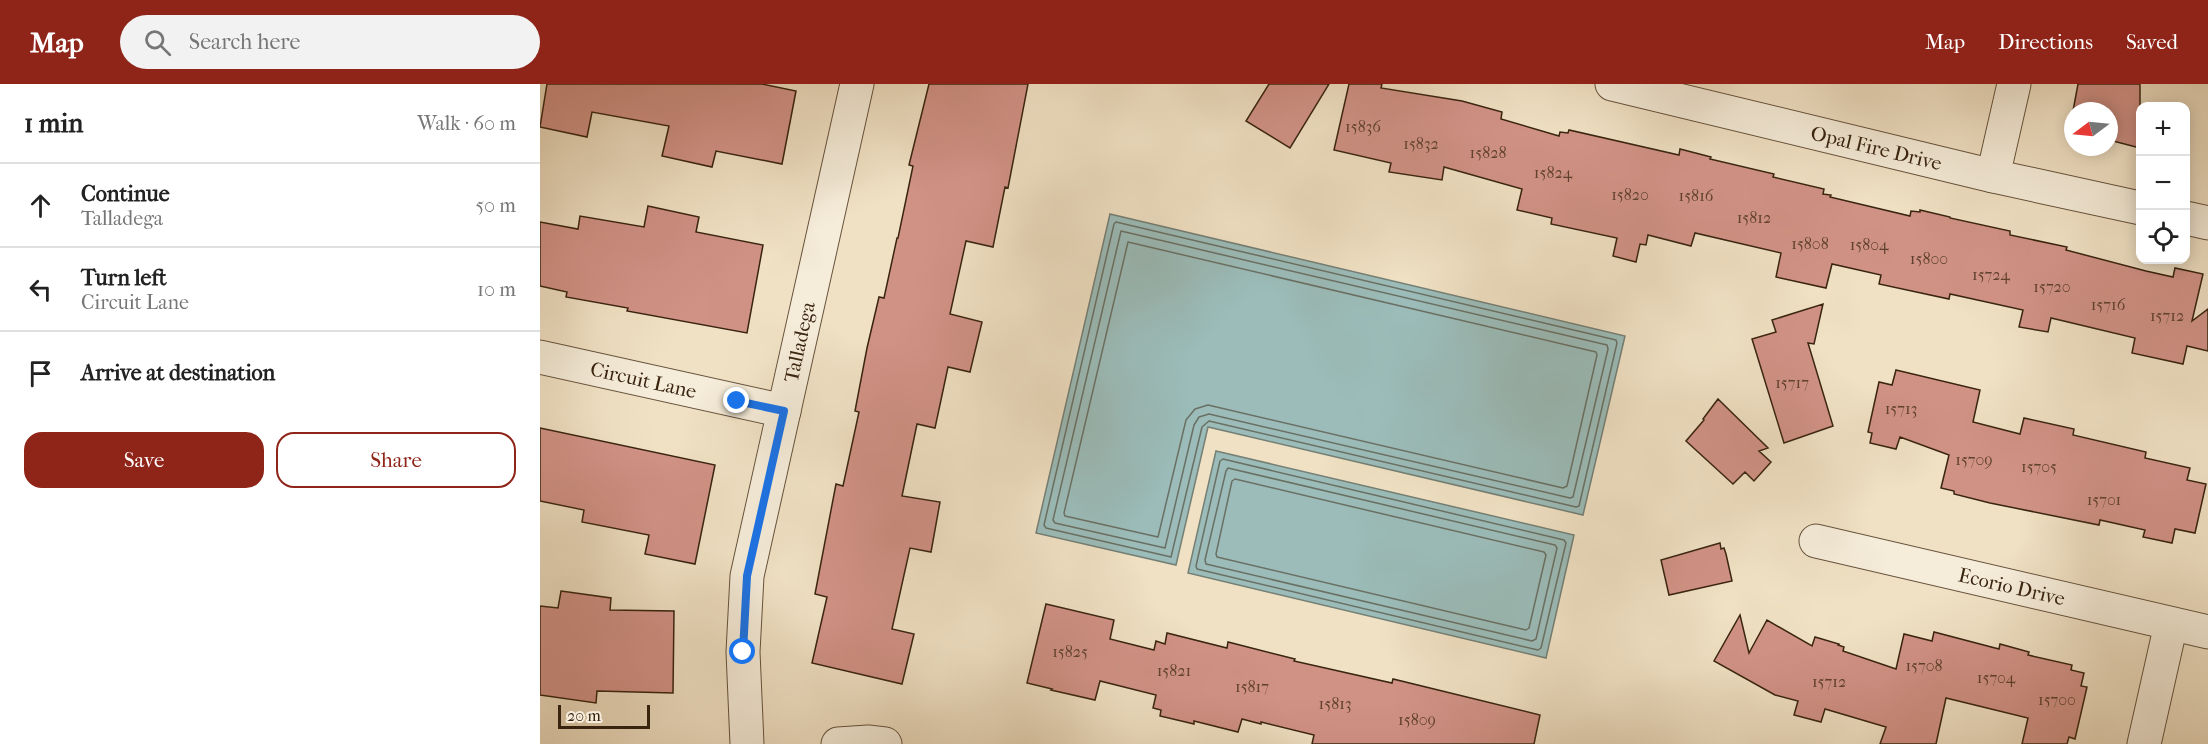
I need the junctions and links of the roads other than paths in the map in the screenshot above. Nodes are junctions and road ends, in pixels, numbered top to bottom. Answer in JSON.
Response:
{"nodes":[{"id":1,"x":857,"y":84,"type":"edge"},
{"id":2,"x":2014,"y":84,"type":"edge"},
{"id":3,"x":1626,"y":86,"type":"edge"},
{"id":4,"x":1992,"y":176,"type":"junction"},
{"id":5,"x":2136,"y":207,"type":"edge"},
{"id":6,"x":2190,"y":219,"type":"edge"},
{"id":7,"x":2208,"y":223,"type":"edge"},
{"id":8,"x":540,"y":357,"type":"edge"},
{"id":9,"x":784,"y":411,"type":"junction"},
{"id":10,"x":1816,"y":541,"type":"dead end"},
{"id":11,"x":2171,"y":624,"type":"junction"},
{"id":12,"x":2208,"y":632,"type":"edge"},
{"id":13,"x":747,"y":744,"type":"edge"},
{"id":14,"x":838,"y":744,"type":"edge"},
{"id":15,"x":885,"y":744,"type":"edge"},
{"id":16,"x":2144,"y":744,"type":"edge"}],
"edges":[{"from":1,"to":9,"type":"street","name":"Talladega"},
{"from":2,"to":4,"type":"street"},
{"from":3,"to":4,"type":"street","name":"Opal Fire Drive"},
{"from":4,"to":5,"type":"street","name":"Opal Fire Drive"},
{"from":6,"to":7,"type":"street"},
{"from":8,"to":9,"type":"street","name":"Circuit Lane"},
{"from":9,"to":13,"type":"street","name":"Talladega"},
{"from":10,"to":11,"type":"street","name":"Ecorio Drive"},
{"from":11,"to":12,"type":"street","name":"Ecorio Drive"},
{"from":11,"to":16,"type":"street"},
{"from":14,"to":15,"type":"street"}]}
